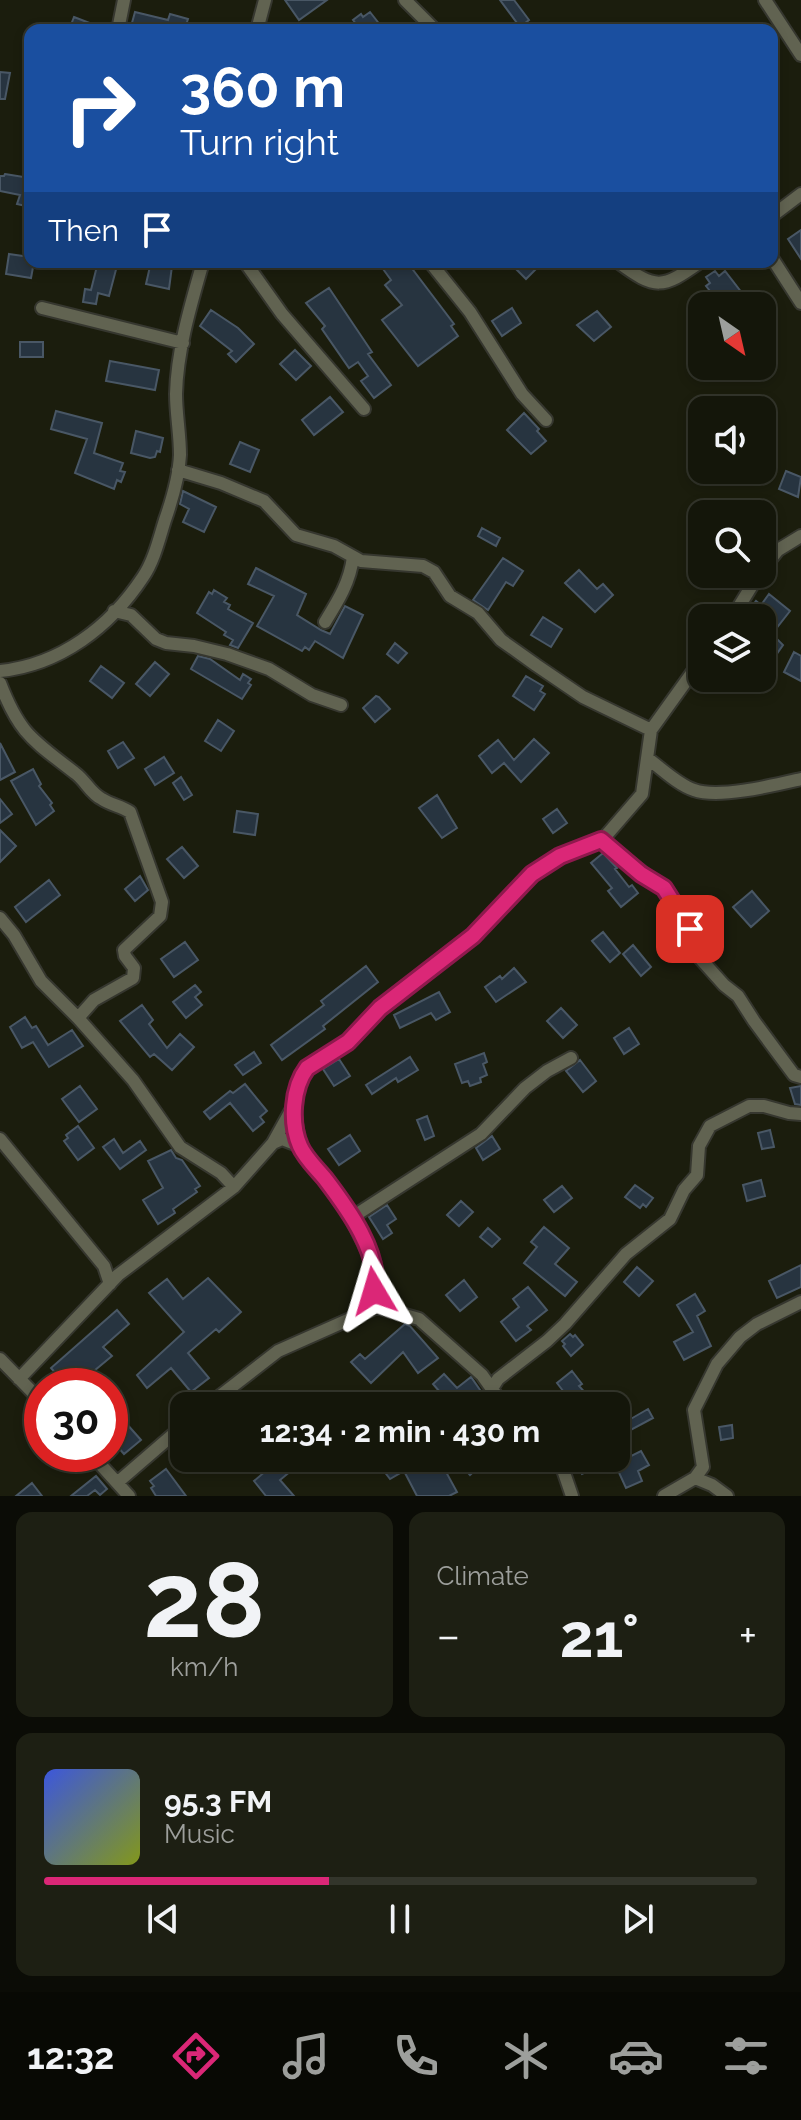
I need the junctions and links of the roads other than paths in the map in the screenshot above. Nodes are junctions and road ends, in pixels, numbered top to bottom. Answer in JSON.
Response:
{"nodes":[{"id":1,"x":124,"y":0,"type":"edge"},
{"id":2,"x":265,"y":0,"type":"edge"},
{"id":3,"x":405,"y":0,"type":"edge"},
{"id":4,"x":765,"y":0,"type":"edge"},
{"id":5,"x":119,"y":24,"type":"edge"},
{"id":6,"x":259,"y":24,"type":"edge"},
{"id":7,"x":429,"y":24,"type":"edge"},
{"id":8,"x":801,"y":55,"type":"edge"},
{"id":9,"x":801,"y":194,"type":"edge"},
{"id":10,"x":778,"y":211,"type":"edge"},
{"id":11,"x":778,"y":267,"type":"edge"},
{"id":12,"x":202,"y":268,"type":"edge"},
{"id":13,"x":249,"y":268,"type":"edge"},
{"id":14,"x":435,"y":268,"type":"edge"},
{"id":15,"x":628,"y":268,"type":"edge"},
{"id":16,"x":691,"y":268,"type":"edge"},
{"id":17,"x":801,"y":303,"type":"edge"},
{"id":18,"x":42,"y":308,"type":"dead end"},
{"id":19,"x":183,"y":343,"type":"junction"},
{"id":20,"x":364,"y":409,"type":"dead end"},
{"id":21,"x":546,"y":420,"type":"dead end"},
{"id":22,"x":178,"y":470,"type":"junction"},
{"id":23,"x":801,"y":536,"type":"edge"},
{"id":24,"x":776,"y":552,"type":"edge"},
{"id":25,"x":353,"y":557,"type":"junction"},
{"id":26,"x":114,"y":611,"type":"junction"},
{"id":27,"x":325,"y":622,"type":"dead end"},
{"id":28,"x":0,"y":671,"type":"edge"},
{"id":29,"x":688,"y":678,"type":"edge"},
{"id":30,"x":0,"y":683,"type":"edge"},
{"id":31,"x":341,"y":705,"type":"dead end"},
{"id":32,"x":651,"y":730,"type":"junction"},
{"id":33,"x":647,"y":758,"type":"junction"},
{"id":34,"x":801,"y":779,"type":"edge"},
{"id":35,"x":601,"y":840,"type":"junction"},
{"id":36,"x":0,"y":918,"type":"edge"},
{"id":37,"x":78,"y":1018,"type":"junction"},
{"id":38,"x":571,"y":1058,"type":"dead end"},
{"id":39,"x":801,"y":1077,"type":"edge"},
{"id":40,"x":293,"y":1107,"type":"junction"},
{"id":41,"x":801,"y":1114,"type":"edge"},
{"id":42,"x":0,"y":1139,"type":"edge"},
{"id":43,"x":273,"y":1143,"type":"junction"},
{"id":44,"x":300,"y":1146,"type":"junction"},
{"id":45,"x":234,"y":1187,"type":"junction"},
{"id":46,"x":351,"y":1218,"type":"junction"},
{"id":47,"x":110,"y":1284,"type":"junction"},
{"id":48,"x":801,"y":1302,"type":"edge"},
{"id":49,"x":377,"y":1307,"type":"junction"},
{"id":50,"x":0,"y":1359,"type":"edge"},
{"id":51,"x":19,"y":1379,"type":"junction"},
{"id":52,"x":24,"y":1384,"type":"edge"},
{"id":53,"x":491,"y":1390,"type":"joint"},
{"id":54,"x":225,"y":1392,"type":"edge"},
{"id":55,"x":170,"y":1437,"type":"edge"},
{"id":56,"x":108,"y":1472,"type":"edge"},
{"id":57,"x":564,"y":1472,"type":"edge"},
{"id":58,"x":695,"y":1478,"type":"junction"},
{"id":59,"x":118,"y":1482,"type":"junction"},
{"id":60,"x":129,"y":1496,"type":"edge"},
{"id":61,"x":572,"y":1496,"type":"edge"},
{"id":62,"x":664,"y":1496,"type":"edge"},
{"id":63,"x":727,"y":1496,"type":"edge"}],
"edges":[{"from":1,"to":5,"type":"street"},
{"from":2,"to":6,"type":"street"},
{"from":3,"to":7,"type":"street"},
{"from":4,"to":8,"type":"street"},
{"from":9,"to":10,"type":"street"},
{"from":11,"to":17,"type":"street"},
{"from":12,"to":19,"type":"street"},
{"from":13,"to":20,"type":"street"},
{"from":14,"to":21,"type":"street"},
{"from":15,"to":16,"type":"street"},
{"from":18,"to":19,"type":"street"},
{"from":19,"to":22,"type":"street"},
{"from":22,"to":25,"type":"street"},
{"from":22,"to":26,"type":"street"},
{"from":23,"to":24,"type":"street"},
{"from":25,"to":27,"type":"street"},
{"from":25,"to":32,"type":"street"},
{"from":26,"to":28,"type":"street"},
{"from":26,"to":31,"type":"street"},
{"from":29,"to":32,"type":"street"},
{"from":30,"to":37,"type":"street"},
{"from":32,"to":33,"type":"street"},
{"from":33,"to":34,"type":"street"},
{"from":33,"to":35,"type":"street"},
{"from":35,"to":39,"type":"street"},
{"from":35,"to":40,"type":"street"},
{"from":36,"to":37,"type":"street"},
{"from":37,"to":45,"type":"street"},
{"from":38,"to":46,"type":"street"},
{"from":40,"to":43,"type":"street"},
{"from":40,"to":44,"type":"street"},
{"from":41,"to":53,"type":"street"},
{"from":42,"to":47,"type":"street"},
{"from":43,"to":44,"type":"street"},
{"from":43,"to":45,"type":"street"},
{"from":44,"to":46,"type":"street"},
{"from":45,"to":47,"type":"street"},
{"from":46,"to":49,"type":"street"},
{"from":47,"to":51,"type":"street"},
{"from":48,"to":58,"type":"street"},
{"from":49,"to":53,"type":"street"},
{"from":49,"to":54,"type":"street"},
{"from":50,"to":51,"type":"street"},
{"from":51,"to":52,"type":"street"},
{"from":55,"to":59,"type":"street"},
{"from":56,"to":59,"type":"street"},
{"from":57,"to":61,"type":"street"},
{"from":58,"to":62,"type":"street"},
{"from":58,"to":63,"type":"street"},
{"from":59,"to":60,"type":"street"}]}
